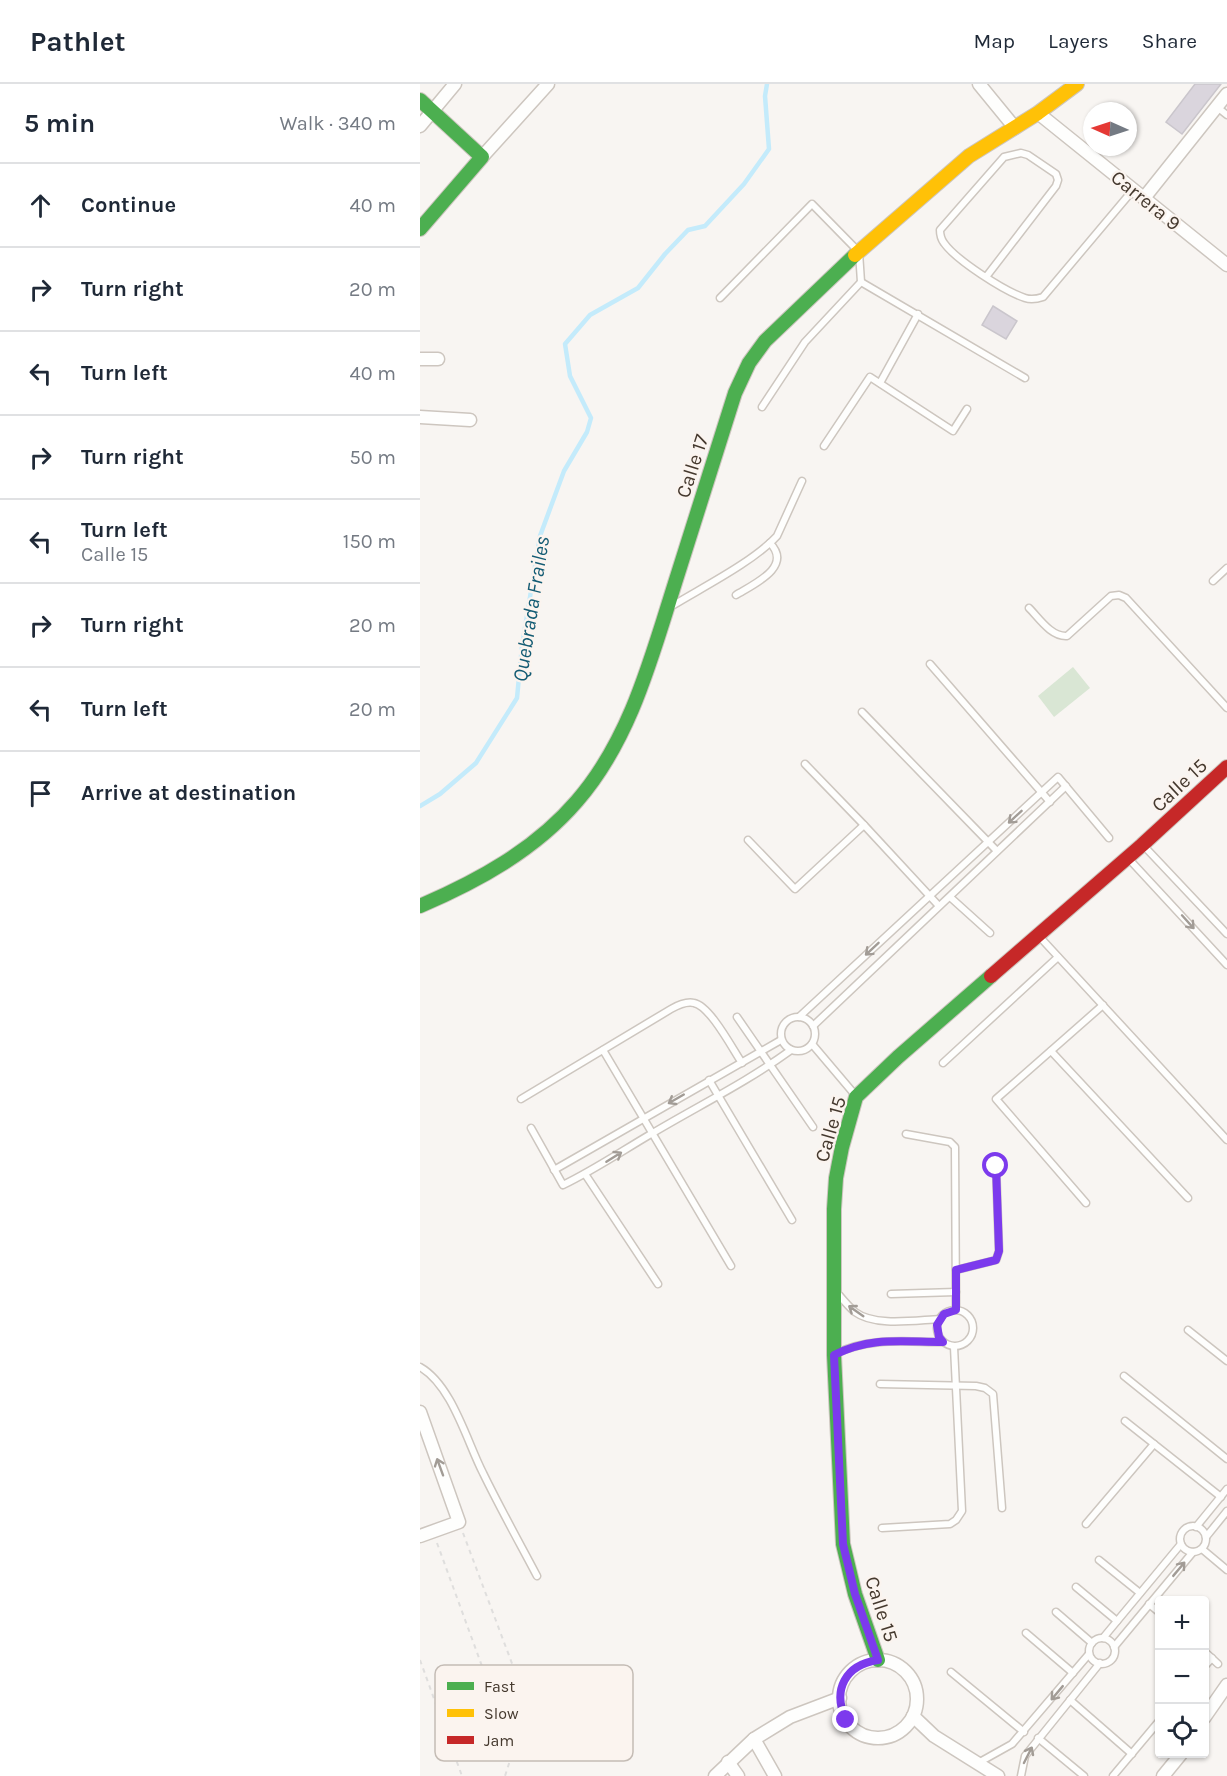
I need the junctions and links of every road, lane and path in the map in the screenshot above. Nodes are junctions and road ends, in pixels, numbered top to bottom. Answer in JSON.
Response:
{"nodes":[{"id":1,"x":455,"y":84,"type":"edge"},
{"id":2,"x":548,"y":84,"type":"edge"},
{"id":3,"x":979,"y":84,"type":"edge"},
{"id":4,"x":1077,"y":84,"type":"edge"},
{"id":5,"x":1227,"y":93,"type":"edge"},
{"id":6,"x":420,"y":100,"type":"edge"},
{"id":7,"x":434,"y":110,"type":"junction"},
{"id":8,"x":1222,"y":111,"type":"edge"},
{"id":9,"x":1038,"y":113,"type":"junction"},
{"id":10,"x":420,"y":126,"type":"edge"},
{"id":11,"x":1015,"y":128,"type":"junction"},
{"id":12,"x":482,"y":157,"type":"junction"},
{"id":13,"x":1133,"y":190,"type":"junction"},
{"id":14,"x":1144,"y":198,"type":"junction"},
{"id":15,"x":420,"y":229,"type":"edge"},
{"id":16,"x":859,"y":252,"type":"junction"},
{"id":17,"x":1227,"y":265,"type":"edge"},
{"id":18,"x":986,"y":278,"type":"junction"},
{"id":19,"x":861,"y":282,"type":"junction"},
{"id":20,"x":720,"y":298,"type":"dead end"},
{"id":21,"x":918,"y":314,"type":"junction"},
{"id":22,"x":420,"y":359,"type":"edge"},
{"id":23,"x":438,"y":359,"type":"dead end"},
{"id":24,"x":1025,"y":378,"type":"dead end"},
{"id":25,"x":880,"y":383,"type":"junction"},
{"id":26,"x":762,"y":407,"type":"dead end"},
{"id":27,"x":967,"y":409,"type":"dead end"},
{"id":28,"x":420,"y":417,"type":"edge"},
{"id":29,"x":470,"y":420,"type":"dead end"},
{"id":30,"x":824,"y":446,"type":"dead end"},
{"id":31,"x":801,"y":481,"type":"dead end"},
{"id":32,"x":770,"y":543,"type":"junction"},
{"id":33,"x":1227,"y":568,"type":"edge"},
{"id":34,"x":1214,"y":581,"type":"dead end"},
{"id":35,"x":736,"y":595,"type":"dead end"},
{"id":36,"x":1029,"y":608,"type":"dead end"},
{"id":37,"x":667,"y":609,"type":"junction"},
{"id":38,"x":930,"y":664,"type":"dead end"},
{"id":39,"x":1227,"y":708,"type":"edge"},
{"id":40,"x":862,"y":712,"type":"dead end"},
{"id":41,"x":805,"y":764,"type":"dead end"},
{"id":42,"x":1227,"y":767,"type":"edge"},
{"id":43,"x":1066,"y":786,"type":"junction"},
{"id":44,"x":1042,"y":792,"type":"junction"},
{"id":45,"x":1050,"y":802,"type":"junction"},
{"id":46,"x":864,"y":825,"type":"junction"},
{"id":47,"x":1109,"y":837,"type":"dead end"},
{"id":48,"x":748,"y":840,"type":"dead end"},
{"id":49,"x":988,"y":842,"type":"junction"},
{"id":50,"x":1142,"y":845,"type":"junction"},
{"id":51,"x":997,"y":851,"type":"junction"},
{"id":52,"x":1128,"y":857,"type":"junction"},
{"id":53,"x":930,"y":896,"type":"junction"},
{"id":54,"x":950,"y":897,"type":"junction"},
{"id":55,"x":420,"y":906,"type":"edge"},
{"id":56,"x":939,"y":906,"type":"junction"},
{"id":57,"x":990,"y":933,"type":"dead end"},
{"id":58,"x":1227,"y":934,"type":"edge"},
{"id":59,"x":1038,"y":935,"type":"junction"},
{"id":60,"x":1058,"y":957,"type":"junction"},
{"id":61,"x":1227,"y":965,"type":"edge"},
{"id":62,"x":1103,"y":1005,"type":"junction"},
{"id":63,"x":737,"y":1017,"type":"dead end"},
{"id":64,"x":799,"y":1017,"type":"junction"},
{"id":65,"x":813,"y":1026,"type":"junction"},
{"id":66,"x":781,"y":1040,"type":"junction"},
{"id":67,"x":812,"y":1044,"type":"junction"},
{"id":68,"x":603,"y":1050,"type":"junction"},
{"id":69,"x":791,"y":1050,"type":"junction"},
{"id":70,"x":1051,"y":1051,"type":"junction"},
{"id":71,"x":760,"y":1052,"type":"junction"},
{"id":72,"x":742,"y":1063,"type":"junction"},
{"id":73,"x":943,"y":1063,"type":"dead end"},
{"id":74,"x":770,"y":1065,"type":"junction"},
{"id":75,"x":709,"y":1080,"type":"junction"},
{"id":76,"x":718,"y":1097,"type":"junction"},
{"id":77,"x":856,"y":1097,"type":"junction"},
{"id":78,"x":521,"y":1099,"type":"dead end"},
{"id":79,"x":643,"y":1118,"type":"junction"},
{"id":80,"x":813,"y":1127,"type":"dead end"},
{"id":81,"x":531,"y":1128,"type":"dead end"},
{"id":82,"x":652,"y":1133,"type":"junction"},
{"id":83,"x":906,"y":1134,"type":"dead end"},
{"id":84,"x":1227,"y":1140,"type":"edge"},
{"id":85,"x":996,"y":1166,"type":"dead end"},
{"id":86,"x":554,"y":1170,"type":"junction"},
{"id":87,"x":585,"y":1174,"type":"junction"},
{"id":88,"x":1188,"y":1198,"type":"dead end"},
{"id":89,"x":1086,"y":1203,"type":"dead end"},
{"id":90,"x":792,"y":1220,"type":"dead end"},
{"id":91,"x":731,"y":1266,"type":"dead end"},
{"id":92,"x":956,"y":1270,"type":"junction"},
{"id":93,"x":658,"y":1284,"type":"dead end"},
{"id":94,"x":834,"y":1290,"type":"junction"},
{"id":95,"x":956,"y":1292,"type":"junction"},
{"id":96,"x":891,"y":1294,"type":"dead end"},
{"id":97,"x":956,"y":1310,"type":"junction"},
{"id":98,"x":940,"y":1319,"type":"junction"},
{"id":99,"x":1188,"y":1330,"type":"dead end"},
{"id":100,"x":943,"y":1342,"type":"junction"},
{"id":101,"x":954,"y":1347,"type":"junction"},
{"id":102,"x":834,"y":1355,"type":"junction"},
{"id":103,"x":1227,"y":1361,"type":"edge"},
{"id":104,"x":420,"y":1367,"type":"edge"},
{"id":105,"x":1124,"y":1376,"type":"dead end"},
{"id":106,"x":880,"y":1384,"type":"dead end"},
{"id":107,"x":956,"y":1386,"type":"junction"},
{"id":108,"x":420,"y":1412,"type":"edge"},
{"id":109,"x":1125,"y":1421,"type":"dead end"},
{"id":110,"x":1154,"y":1444,"type":"junction"},
{"id":111,"x":1227,"y":1459,"type":"edge"},
{"id":112,"x":1227,"y":1490,"type":"edge"},
{"id":113,"x":1221,"y":1497,"type":"junction"},
{"id":114,"x":1002,"y":1508,"type":"dead end"},
{"id":115,"x":1227,"y":1511,"type":"edge"},
{"id":116,"x":459,"y":1522,"type":"junction"},
{"id":117,"x":1086,"y":1524,"type":"dead end"},
{"id":118,"x":1196,"y":1527,"type":"junction"},
{"id":119,"x":882,"y":1528,"type":"dead end"},
{"id":120,"x":432,"y":1532,"type":"junction"},
{"id":121,"x":420,"y":1536,"type":"edge"},
{"id":122,"x":1206,"y":1537,"type":"junction"},
{"id":123,"x":1181,"y":1544,"type":"junction"},
{"id":124,"x":1202,"y":1549,"type":"junction"},
{"id":125,"x":1193,"y":1552,"type":"junction"},
{"id":126,"x":1099,"y":1560,"type":"dead end"},
{"id":127,"x":1227,"y":1570,"type":"edge"},
{"id":128,"x":537,"y":1576,"type":"dead end"},
{"id":129,"x":1076,"y":1587,"type":"dead end"},
{"id":130,"x":1140,"y":1593,"type":"junction"},
{"id":131,"x":1149,"y":1604,"type":"junction"},
{"id":132,"x":1155,"y":1609,"type":"edge"},
{"id":133,"x":1056,"y":1611,"type":"dead end"},
{"id":134,"x":1117,"y":1621,"type":"junction"},
{"id":135,"x":1026,"y":1633,"type":"dead end"},
{"id":136,"x":1103,"y":1638,"type":"junction"},
{"id":137,"x":1092,"y":1643,"type":"junction"},
{"id":138,"x":1114,"y":1647,"type":"junction"},
{"id":139,"x":1089,"y":1654,"type":"junction"},
{"id":140,"x":1209,"y":1655,"type":"edge"},
{"id":141,"x":1212,"y":1658,"type":"junction"},
{"id":142,"x":420,"y":1660,"type":"edge"},
{"id":143,"x":878,"y":1660,"type":"junction"},
{"id":144,"x":1209,"y":1661,"type":"edge"},
{"id":145,"x":1100,"y":1664,"type":"junction"},
{"id":146,"x":1218,"y":1664,"type":"dead end"},
{"id":147,"x":481,"y":1665,"type":"edge"},
{"id":148,"x":513,"y":1665,"type":"edge"},
{"id":149,"x":951,"y":1672,"type":"dead end"},
{"id":150,"x":1074,"y":1673,"type":"junction"},
{"id":151,"x":1227,"y":1685,"type":"edge"},
{"id":152,"x":840,"y":1698,"type":"junction"},
{"id":153,"x":1070,"y":1700,"type":"junction"},
{"id":154,"x":435,"y":1701,"type":"edge"},
{"id":155,"x":1209,"y":1711,"type":"edge"},
{"id":156,"x":913,"y":1716,"type":"junction"},
{"id":157,"x":1155,"y":1726,"type":"edge"},
{"id":158,"x":1024,"y":1732,"type":"junction"},
{"id":159,"x":1038,"y":1738,"type":"junction"},
{"id":160,"x":754,"y":1739,"type":"junction"},
{"id":161,"x":1132,"y":1754,"type":"junction"},
{"id":162,"x":1178,"y":1758,"type":"edge"},
{"id":163,"x":457,"y":1761,"type":"edge"},
{"id":164,"x":510,"y":1761,"type":"edge"},
{"id":165,"x":728,"y":1762,"type":"junction"},
{"id":166,"x":977,"y":1764,"type":"junction"},
{"id":167,"x":462,"y":1776,"type":"edge"},
{"id":168,"x":505,"y":1776,"type":"edge"},
{"id":169,"x":715,"y":1776,"type":"edge"},
{"id":170,"x":738,"y":1776,"type":"edge"},
{"id":171,"x":775,"y":1776,"type":"edge"},
{"id":172,"x":998,"y":1776,"type":"edge"},
{"id":173,"x":1021,"y":1776,"type":"edge"},
{"id":174,"x":1084,"y":1776,"type":"edge"},
{"id":175,"x":1113,"y":1776,"type":"edge"},
{"id":176,"x":1163,"y":1776,"type":"edge"}],
"edges":[{"from":1,"to":7,"type":"street"},
{"from":2,"to":12,"type":"street"},
{"from":3,"to":11,"type":"street"},
{"from":4,"to":9,"type":"street","name":"Calle 17"},
{"from":5,"to":8,"type":"street"},
{"from":6,"to":7,"type":"street"},
{"from":7,"to":10,"type":"street"},
{"from":7,"to":12,"type":"street"},
{"from":8,"to":14,"type":"street"},
{"from":9,"to":11,"type":"street","name":"Calle 17"},
{"from":9,"to":13,"type":"street","name":"Carrera 9"},
{"from":11,"to":16,"type":"street","name":"Calle 17"},
{"from":12,"to":15,"type":"street"},
{"from":13,"to":14,"type":"street","name":"Carrera 9"},
{"from":13,"to":18,"type":"lane"},
{"from":14,"to":17,"type":"street","name":"Carrera 9"},
{"from":16,"to":19,"type":"lane"},
{"from":16,"to":20,"type":"lane"},
{"from":16,"to":37,"type":"street","name":"Calle 17"},
{"from":18,"to":18,"type":"lane"},
{"from":19,"to":21,"type":"lane"},
{"from":19,"to":26,"type":"lane"},
{"from":21,"to":24,"type":"lane"},
{"from":21,"to":25,"type":"lane"},
{"from":22,"to":23,"type":"street"},
{"from":25,"to":27,"type":"lane"},
{"from":25,"to":30,"type":"lane"},
{"from":28,"to":29,"type":"street"},
{"from":31,"to":32,"type":"lane"},
{"from":32,"to":35,"type":"lane"},
{"from":32,"to":37,"type":"lane"},
{"from":33,"to":34,"type":"lane"},
{"from":36,"to":39,"type":"lane"},
{"from":37,"to":55,"type":"street","name":"Calle 17"},
{"from":38,"to":44,"type":"lane"},
{"from":40,"to":49,"type":"lane"},
{"from":41,"to":46,"type":"lane"},
{"from":42,"to":50,"type":"street","name":"Calle 15"},
{"from":43,"to":44,"type":"lane"},
{"from":43,"to":45,"type":"lane"},
{"from":43,"to":47,"type":"lane"},
{"from":44,"to":45,"type":"lane"},
{"from":44,"to":49,"type":"lane","one_way":true},
{"from":45,"to":51,"type":"lane"},
{"from":46,"to":48,"type":"lane"},
{"from":46,"to":53,"type":"lane"},
{"from":49,"to":51,"type":"lane"},
{"from":49,"to":53,"type":"lane"},
{"from":50,"to":52,"type":"street","name":"Calle 15"},
{"from":50,"to":58,"type":"lane"},
{"from":51,"to":54,"type":"lane"},
{"from":52,"to":59,"type":"street","name":"Calle 15"},
{"from":52,"to":61,"type":"lane","one_way":true},
{"from":53,"to":56,"type":"lane"},
{"from":53,"to":64,"type":"lane","one_way":true},
{"from":54,"to":56,"type":"lane"},
{"from":54,"to":57,"type":"lane"},
{"from":56,"to":65,"type":"lane"},
{"from":59,"to":60,"type":"lane"},
{"from":59,"to":77,"type":"street","name":"Calle 15"},
{"from":60,"to":62,"type":"lane"},
{"from":60,"to":73,"type":"lane"},
{"from":62,"to":70,"type":"lane"},
{"from":62,"to":84,"type":"lane"},
{"from":63,"to":71,"type":"lane"},
{"from":64,"to":65,"type":"lane"},
{"from":64,"to":66,"type":"lane"},
{"from":65,"to":67,"type":"lane"},
{"from":66,"to":69,"type":"lane"},
{"from":66,"to":71,"type":"lane"},
{"from":67,"to":69,"type":"lane"},
{"from":67,"to":77,"type":"lane"},
{"from":68,"to":72,"type":"lane"},
{"from":68,"to":78,"type":"lane"},
{"from":68,"to":79,"type":"lane"},
{"from":69,"to":74,"type":"lane"},
{"from":70,"to":88,"type":"lane"},
{"from":70,"to":89,"type":"lane"},
{"from":71,"to":72,"type":"lane"},
{"from":71,"to":74,"type":"lane"},
{"from":72,"to":75,"type":"lane"},
{"from":74,"to":76,"type":"lane"},
{"from":74,"to":80,"type":"lane"},
{"from":75,"to":76,"type":"lane"},
{"from":75,"to":79,"type":"lane","one_way":true},
{"from":76,"to":82,"type":"lane"},
{"from":76,"to":90,"type":"lane"},
{"from":77,"to":94,"type":"street","name":"Calle 15"},
{"from":79,"to":82,"type":"lane"},
{"from":79,"to":86,"type":"lane"},
{"from":81,"to":86,"type":"lane"},
{"from":87,"to":82,"type":"lane","one_way":true},
{"from":82,"to":91,"type":"lane"},
{"from":83,"to":92,"type":"lane"},
{"from":85,"to":92,"type":"lane"},
{"from":86,"to":87,"type":"lane"},
{"from":87,"to":93,"type":"lane"},
{"from":92,"to":95,"type":"lane"},
{"from":98,"to":94,"type":"lane","one_way":true},
{"from":94,"to":102,"type":"street","name":"Calle 15"},
{"from":95,"to":96,"type":"lane"},
{"from":95,"to":97,"type":"lane"},
{"from":97,"to":98,"type":"lane"},
{"from":97,"to":101,"type":"lane"},
{"from":98,"to":100,"type":"lane"},
{"from":99,"to":103,"type":"lane"},
{"from":100,"to":101,"type":"lane"},
{"from":100,"to":102,"type":"lane"},
{"from":101,"to":107,"type":"lane"},
{"from":102,"to":143,"type":"street","name":"Calle 15"},
{"from":104,"to":128,"type":"lane"},
{"from":105,"to":111,"type":"lane"},
{"from":106,"to":107,"type":"lane"},
{"from":107,"to":114,"type":"lane"},
{"from":107,"to":119,"type":"lane"},
{"from":116,"to":108,"type":"street","one_way":true},
{"from":109,"to":110,"type":"lane"},
{"from":110,"to":113,"type":"lane"},
{"from":110,"to":117,"type":"lane"},
{"from":112,"to":113,"type":"lane"},
{"from":113,"to":118,"type":"lane"},
{"from":115,"to":122,"type":"lane"},
{"from":116,"to":120,"type":"street"},
{"from":116,"to":148,"type":"path"},
{"from":118,"to":122,"type":"lane"},
{"from":118,"to":123,"type":"lane"},
{"from":120,"to":121,"type":"street"},
{"from":120,"to":147,"type":"path"},
{"from":122,"to":124,"type":"lane"},
{"from":123,"to":125,"type":"lane"},
{"from":123,"to":130,"type":"lane"},
{"from":124,"to":125,"type":"lane"},
{"from":124,"to":127,"type":"lane"},
{"from":131,"to":125,"type":"lane","one_way":true},
{"from":126,"to":130,"type":"lane"},
{"from":129,"to":134,"type":"lane"},
{"from":130,"to":134,"type":"lane"},
{"from":131,"to":132,"type":"lane"},
{"from":131,"to":138,"type":"lane"},
{"from":133,"to":137,"type":"lane"},
{"from":134,"to":136,"type":"lane"},
{"from":135,"to":150,"type":"lane"},
{"from":136,"to":137,"type":"lane"},
{"from":136,"to":138,"type":"lane"},
{"from":137,"to":139,"type":"lane"},
{"from":138,"to":145,"type":"lane"},
{"from":139,"to":145,"type":"lane"},
{"from":139,"to":150,"type":"lane"},
{"from":140,"to":141,"type":"lane"},
{"from":141,"to":144,"type":"lane"},
{"from":141,"to":146,"type":"lane"},
{"from":142,"to":154,"type":"path"},
{"from":143,"to":152,"type":"street"},
{"from":143,"to":156,"type":"street"},
{"from":145,"to":153,"type":"lane"},
{"from":149,"to":158,"type":"lane"},
{"from":150,"to":158,"type":"lane","one_way":true},
{"from":151,"to":155,"type":"street"},
{"from":152,"to":156,"type":"street"},
{"from":152,"to":160,"type":"street"},
{"from":153,"to":159,"type":"lane"},
{"from":153,"to":161,"type":"lane"},
{"from":156,"to":166,"type":"street"},
{"from":157,"to":161,"type":"lane"},
{"from":158,"to":166,"type":"lane"},
{"from":173,"to":159,"type":"lane","one_way":true},
{"from":159,"to":174,"type":"lane"},
{"from":160,"to":165,"type":"street"},
{"from":160,"to":171,"type":"street"},
{"from":161,"to":175,"type":"lane"},
{"from":162,"to":176,"type":"street"},
{"from":163,"to":167,"type":"path"},
{"from":164,"to":168,"type":"path"},
{"from":165,"to":169,"type":"street"},
{"from":165,"to":170,"type":"street"},
{"from":166,"to":172,"type":"street"}]}
